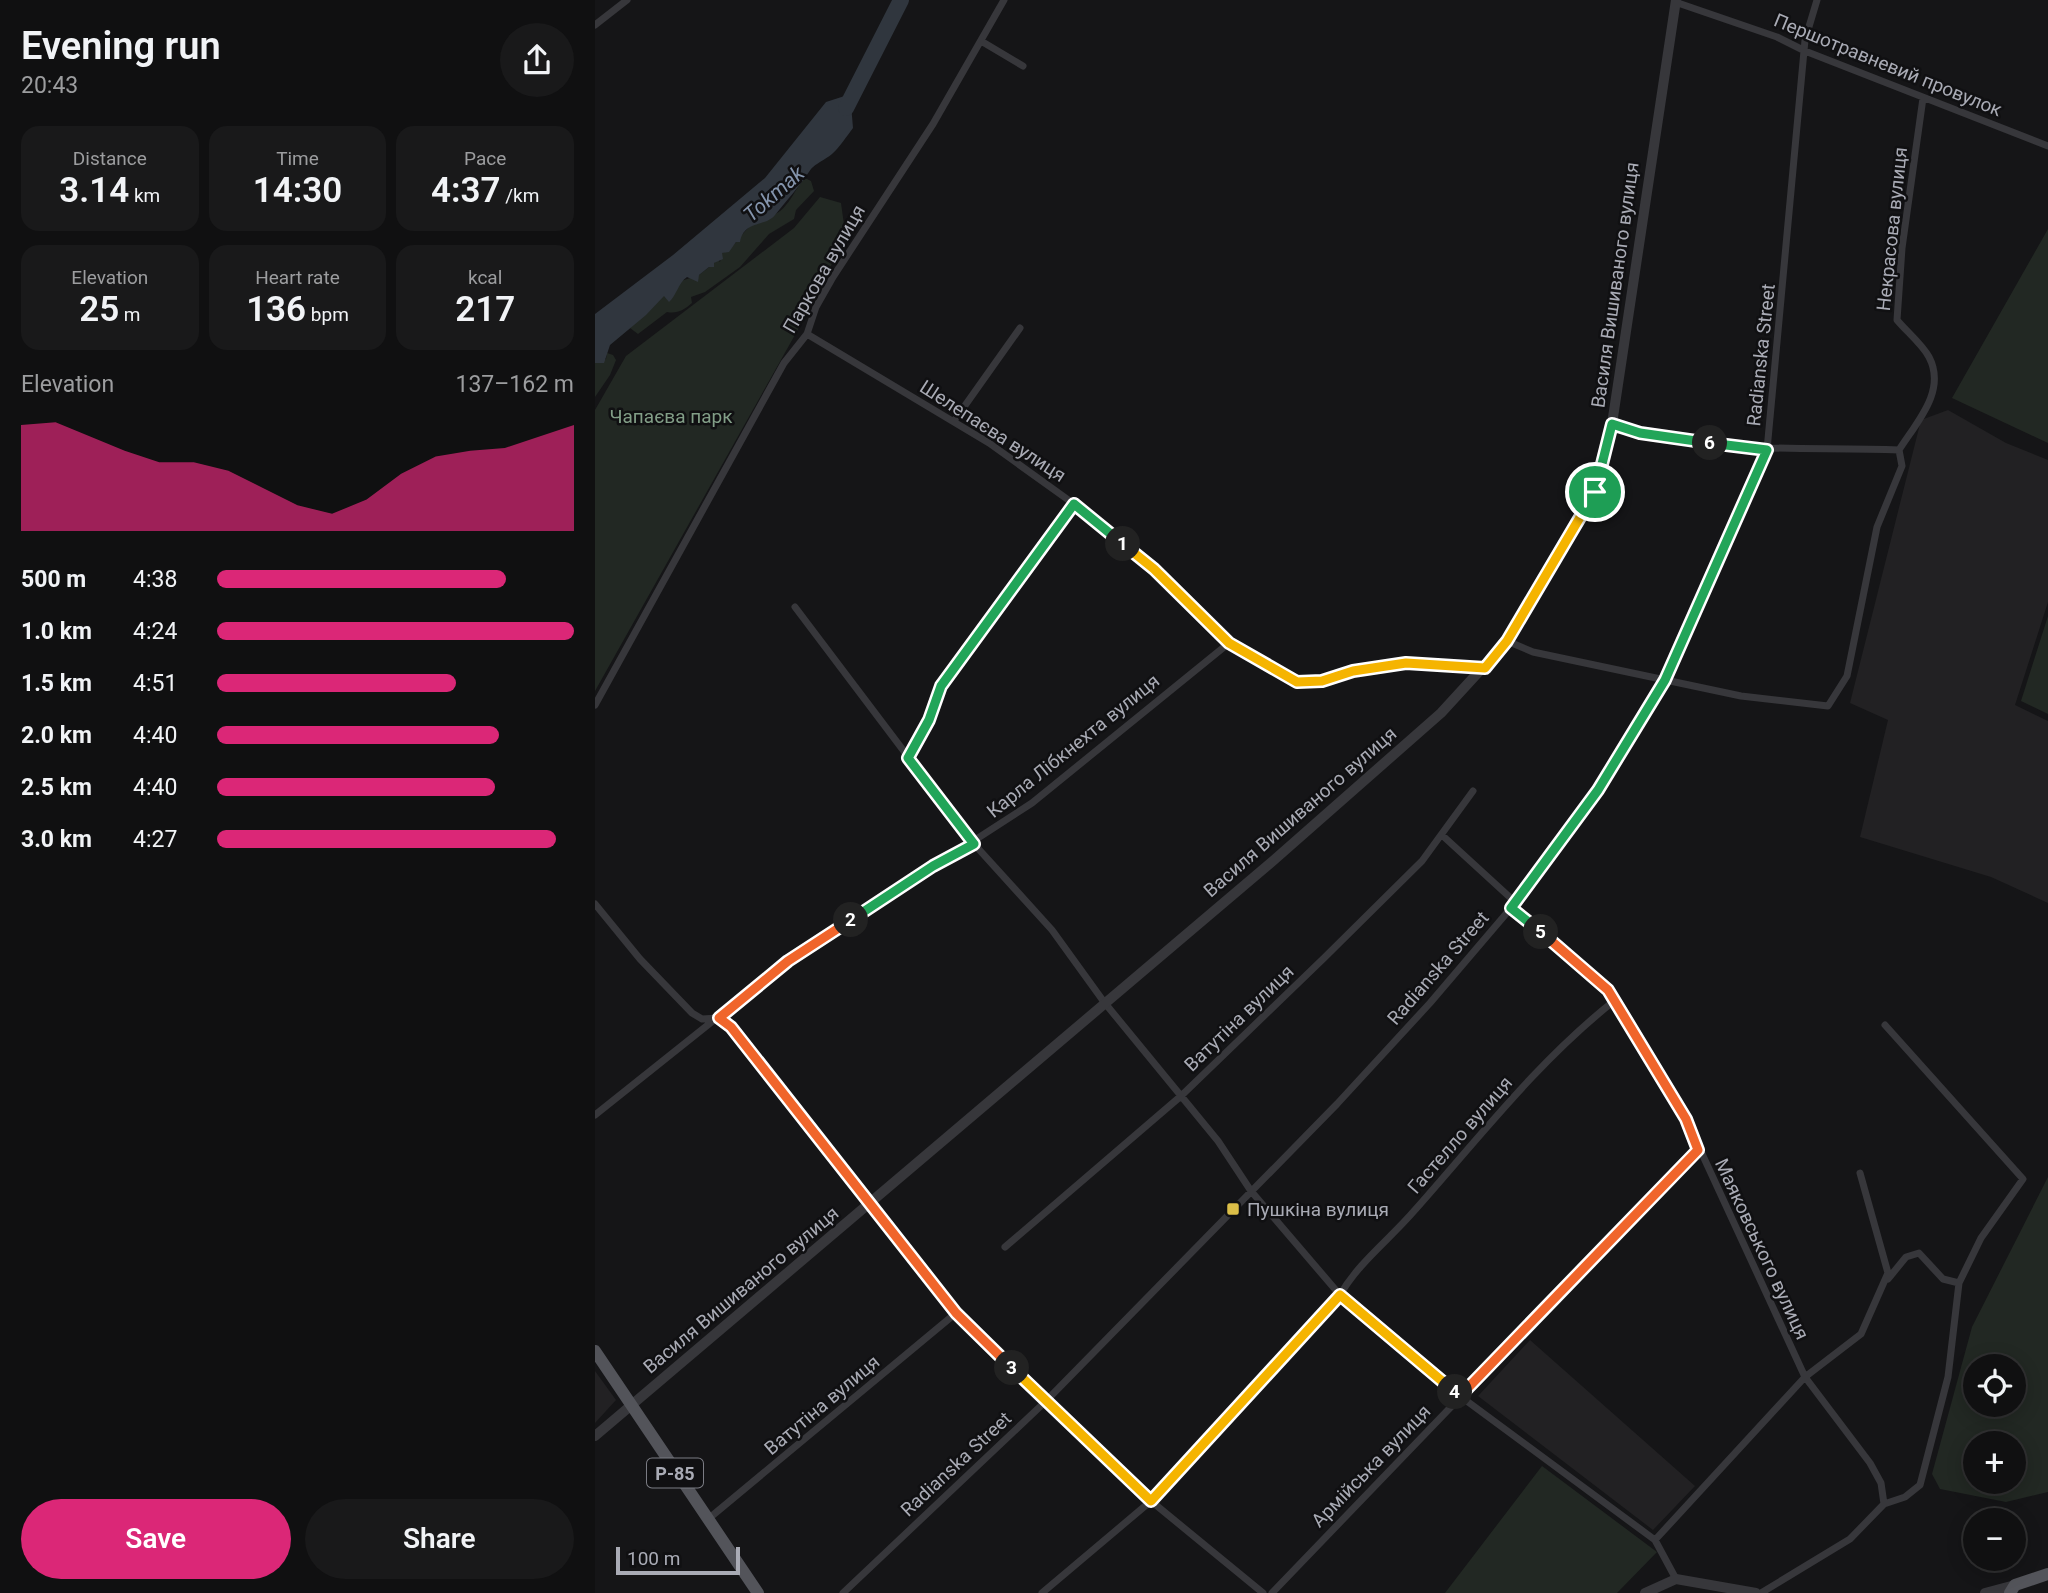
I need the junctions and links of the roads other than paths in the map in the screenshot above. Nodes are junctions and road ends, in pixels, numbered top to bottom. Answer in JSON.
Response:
{"nodes":[{"id":1,"x":627,"y":0,"type":"edge"},
{"id":2,"x":1005,"y":0,"type":"edge"},
{"id":3,"x":1817,"y":0,"type":"edge"},
{"id":4,"x":1675,"y":1,"type":"edge"},
{"id":5,"x":595,"y":25,"type":"edge"},
{"id":6,"x":981,"y":41,"type":"junction"},
{"id":7,"x":1805,"y":51,"type":"junction"},
{"id":8,"x":1023,"y":66,"type":"dead end"},
{"id":9,"x":1923,"y":98,"type":"junction"},
{"id":10,"x":2048,"y":146,"type":"edge"},
{"id":11,"x":1020,"y":328,"type":"dead end"},
{"id":12,"x":807,"y":334,"type":"junction"},
{"id":13,"x":954,"y":421,"type":"junction"},
{"id":14,"x":1612,"y":424,"type":"junction"},
{"id":15,"x":1767,"y":450,"type":"junction"},
{"id":16,"x":1899,"y":450,"type":"junction"},
{"id":17,"x":1074,"y":504,"type":"junction"},
{"id":18,"x":795,"y":607,"type":"dead end"},
{"id":19,"x":1507,"y":641,"type":"junction"},
{"id":20,"x":1229,"y":643,"type":"junction"},
{"id":21,"x":1485,"y":668,"type":"junction"},
{"id":22,"x":1665,"y":680,"type":"junction"},
{"id":23,"x":595,"y":705,"type":"edge"},
{"id":24,"x":908,"y":758,"type":"junction"},
{"id":25,"x":1473,"y":791,"type":"dead end"},
{"id":26,"x":1443,"y":836,"type":"junction"},
{"id":27,"x":974,"y":844,"type":"junction"},
{"id":28,"x":595,"y":904,"type":"edge"},
{"id":29,"x":1513,"y":905,"type":"junction"},
{"id":30,"x":1614,"y":1001,"type":"junction"},
{"id":31,"x":1104,"y":1002,"type":"junction"},
{"id":32,"x":719,"y":1018,"type":"junction"},
{"id":33,"x":1885,"y":1026,"type":"dead end"},
{"id":34,"x":1181,"y":1096,"type":"junction"},
{"id":35,"x":595,"y":1115,"type":"edge"},
{"id":36,"x":1698,"y":1150,"type":"junction"},
{"id":37,"x":1860,"y":1173,"type":"dead end"},
{"id":38,"x":1251,"y":1191,"type":"junction"},
{"id":39,"x":870,"y":1204,"type":"junction"},
{"id":40,"x":1005,"y":1247,"type":"dead end"},
{"id":41,"x":1959,"y":1283,"type":"junction"},
{"id":42,"x":1881,"y":1293,"type":"junction"},
{"id":43,"x":1340,"y":1295,"type":"junction"},
{"id":44,"x":956,"y":1313,"type":"junction"},
{"id":45,"x":595,"y":1351,"type":"edge"},
{"id":46,"x":1805,"y":1377,"type":"junction"},
{"id":47,"x":1460,"y":1396,"type":"junction"},
{"id":48,"x":1046,"y":1401,"type":"junction"},
{"id":49,"x":631,"y":1406,"type":"junction"},
{"id":50,"x":595,"y":1436,"type":"edge"},
{"id":51,"x":1151,"y":1501,"type":"junction"},
{"id":52,"x":1884,"y":1504,"type":"junction"},
{"id":53,"x":707,"y":1521,"type":"junction"},
{"id":54,"x":1655,"y":1541,"type":"junction"},
{"id":55,"x":2048,"y":1574,"type":"edge"},
{"id":56,"x":1676,"y":1579,"type":"junction"},
{"id":57,"x":2013,"y":1589,"type":"edge"},
{"id":58,"x":758,"y":1593,"type":"edge"},
{"id":59,"x":843,"y":1593,"type":"edge"},
{"id":60,"x":1042,"y":1593,"type":"edge"},
{"id":61,"x":1263,"y":1593,"type":"edge"},
{"id":62,"x":1272,"y":1593,"type":"edge"},
{"id":63,"x":1645,"y":1593,"type":"edge"},
{"id":64,"x":1759,"y":1593,"type":"edge"},
{"id":65,"x":1985,"y":1593,"type":"edge"}],
"edges":[{"from":1,"to":5,"type":"street"},
{"from":2,"to":6,"type":"street","name":"Паркова вулиця"},
{"from":3,"to":7,"type":"street","name":"Radianska Street"},
{"from":4,"to":7,"type":"street","name":"Першотравневий провулок"},
{"from":4,"to":14,"type":"street","name":"Василя Вишиваного вулиця"},
{"from":6,"to":8,"type":"street"},
{"from":6,"to":12,"type":"street","name":"Паркова вулиця"},
{"from":7,"to":9,"type":"street","name":"Першотравневий провулок"},
{"from":7,"to":15,"type":"street","name":"Radianska Street"},
{"from":9,"to":10,"type":"street","name":"Першотравневий провулок"},
{"from":9,"to":16,"type":"street","name":"Некрасова вулиця"},
{"from":11,"to":13,"type":"street"},
{"from":12,"to":13,"type":"street","name":"Шелепаєва вулиця"},
{"from":12,"to":23,"type":"street","name":"Паркова вулиця"},
{"from":13,"to":17,"type":"street","name":"Шелепаєва вулиця"},
{"from":14,"to":15,"type":"street"},
{"from":14,"to":19,"type":"street","name":"Василя Вишиваного вулиця"},
{"from":15,"to":16,"type":"street"},
{"from":15,"to":22,"type":"street","name":"Radianska Street"},
{"from":16,"to":22,"type":"street","name":"Некрасова вулиця"},
{"from":17,"to":20,"type":"street","name":"Шелепаєва вулиця"},
{"from":17,"to":24,"type":"street"},
{"from":18,"to":24,"type":"street"},
{"from":19,"to":21,"type":"street","name":"Василя Вишиваного вулиця"},
{"from":19,"to":22,"type":"street"},
{"from":20,"to":21,"type":"street","name":"Шелепаєва вулиця"},
{"from":20,"to":27,"type":"street","name":"Карла Лібкнехта вулиця"},
{"from":21,"to":31,"type":"street","name":"Василя Вишиваного вулиця"},
{"from":22,"to":29,"type":"street","name":"Radianska Street"},
{"from":24,"to":27,"type":"street"},
{"from":25,"to":26,"type":"street","name":"Ватутіна вулиця"},
{"from":26,"to":29,"type":"street","name":"Маяковського вулиця"},
{"from":26,"to":34,"type":"street","name":"Ватутіна вулиця"},
{"from":27,"to":31,"type":"street"},
{"from":27,"to":32,"type":"street","name":"Карла Лібкнехта вулиця"},
{"from":28,"to":32,"type":"street"},
{"from":29,"to":30,"type":"street","name":"Маяковського вулиця"},
{"from":29,"to":38,"type":"street","name":"Radianska Street"},
{"from":30,"to":36,"type":"street","name":"Маяковського вулиця"},
{"from":30,"to":43,"type":"street","name":"Гастелло вулиця"},
{"from":31,"to":34,"type":"street"},
{"from":31,"to":39,"type":"street","name":"Василя Вишиваного вулиця"},
{"from":32,"to":35,"type":"street","name":"Карла Лібкнехта вулиця"},
{"from":32,"to":39,"type":"street"},
{"from":33,"to":41,"type":"street"},
{"from":34,"to":38,"type":"street"},
{"from":34,"to":40,"type":"street","name":"Ватутіна вулиця"},
{"from":36,"to":46,"type":"street","name":"Маяковського вулиця"},
{"from":36,"to":47,"type":"street","name":"Армійська вулиця"},
{"from":37,"to":42,"type":"street"},
{"from":38,"to":43,"type":"street"},
{"from":38,"to":48,"type":"street","name":"Radianska Street"},
{"from":39,"to":44,"type":"street"},
{"from":39,"to":49,"type":"street","name":"Василя Вишиваного вулиця"},
{"from":41,"to":42,"type":"street"},
{"from":41,"to":52,"type":"street"},
{"from":42,"to":46,"type":"street"},
{"from":43,"to":47,"type":"street"},
{"from":43,"to":51,"type":"street","name":"Гастелло вулиця"},
{"from":44,"to":48,"type":"street"},
{"from":44,"to":53,"type":"street","name":"Ватутіна вулиця"},
{"from":45,"to":49,"type":"main road","number":"Р-85"},
{"from":46,"to":52,"type":"street","name":"Маяковського вулиця"},
{"from":46,"to":54,"type":"street"},
{"from":47,"to":54,"type":"street"},
{"from":47,"to":62,"type":"street","name":"Армійська вулиця"},
{"from":48,"to":51,"type":"street"},
{"from":48,"to":59,"type":"street","name":"Radianska Street"},
{"from":49,"to":50,"type":"street","name":"Василя Вишиваного вулиця"},
{"from":49,"to":53,"type":"main road","number":"Р-85"},
{"from":51,"to":60,"type":"street","name":"Гастелло вулиця"},
{"from":51,"to":61,"type":"street"},
{"from":52,"to":64,"type":"street"},
{"from":53,"to":58,"type":"main road","number":"Р-85"},
{"from":54,"to":56,"type":"street"},
{"from":55,"to":57,"type":"main road"},
{"from":56,"to":63,"type":"street"},
{"from":56,"to":64,"type":"street"},
{"from":57,"to":65,"type":"street"}]}
